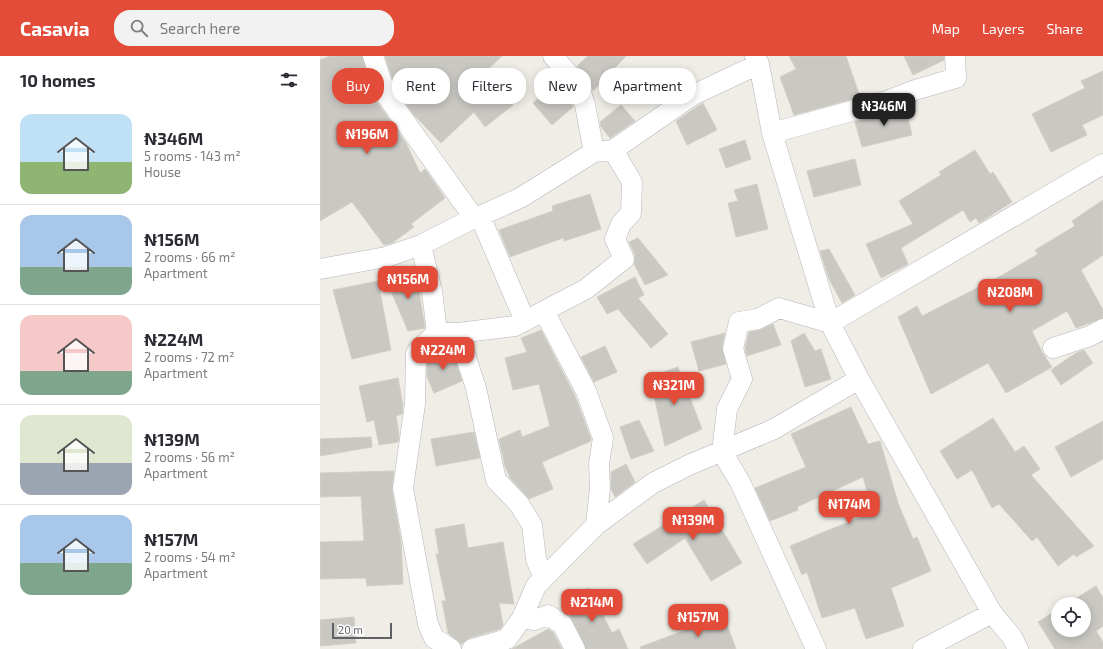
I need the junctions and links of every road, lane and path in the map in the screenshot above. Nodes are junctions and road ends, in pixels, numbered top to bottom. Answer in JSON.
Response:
{"nodes":[{"id":1,"x":373,"y":56,"type":"edge"},
{"id":2,"x":553,"y":56,"type":"edge"},
{"id":3,"x":955,"y":56,"type":"edge"},
{"id":4,"x":757,"y":60,"type":"edge"},
{"id":5,"x":772,"y":133,"type":"junction"},
{"id":6,"x":603,"y":151,"type":"junction"},
{"id":7,"x":1103,"y":164,"type":"edge"},
{"id":8,"x":477,"y":217,"type":"junction"},
{"id":9,"x":421,"y":245,"type":"junction"},
{"id":10,"x":320,"y":269,"type":"edge"},
{"id":11,"x":544,"y":311,"type":"junction"},
{"id":12,"x":525,"y":321,"type":"junction"},
{"id":13,"x":830,"y":323,"type":"junction"},
{"id":14,"x":1103,"y":329,"type":"edge"},
{"id":15,"x":437,"y":332,"type":"junction"},
{"id":16,"x":458,"y":333,"type":"junction"},
{"id":17,"x":1053,"y":348,"type":"dead end"},
{"id":18,"x":860,"y":379,"type":"junction"},
{"id":19,"x":722,"y":452,"type":"junction"},
{"id":20,"x":596,"y":525,"type":"junction"},
{"id":21,"x":544,"y":578,"type":"junction"},
{"id":22,"x":992,"y":613,"type":"junction"},
{"id":23,"x":522,"y":618,"type":"junction"},
{"id":24,"x":451,"y":649,"type":"edge"},
{"id":25,"x":472,"y":649,"type":"edge"},
{"id":26,"x":575,"y":649,"type":"edge"},
{"id":27,"x":816,"y":649,"type":"edge"},
{"id":28,"x":924,"y":649,"type":"edge"},
{"id":29,"x":1018,"y":649,"type":"edge"}],
"edges":[{"from":1,"to":8,"type":"street"},
{"from":2,"to":6,"type":"street"},
{"from":3,"to":5,"type":"street"},
{"from":4,"to":5,"type":"street"},
{"from":4,"to":6,"type":"street"},
{"from":5,"to":13,"type":"street"},
{"from":6,"to":8,"type":"street"},
{"from":6,"to":11,"type":"street"},
{"from":7,"to":13,"type":"street"},
{"from":8,"to":9,"type":"street"},
{"from":8,"to":12,"type":"street"},
{"from":9,"to":10,"type":"street"},
{"from":9,"to":15,"type":"street"},
{"from":11,"to":12,"type":"street"},
{"from":11,"to":20,"type":"street"},
{"from":12,"to":16,"type":"street"},
{"from":13,"to":18,"type":"street"},
{"from":13,"to":19,"type":"street"},
{"from":14,"to":17,"type":"street"},
{"from":15,"to":16,"type":"street"},
{"from":15,"to":24,"type":"street"},
{"from":16,"to":21,"type":"street"},
{"from":18,"to":19,"type":"street"},
{"from":18,"to":22,"type":"street"},
{"from":19,"to":20,"type":"street"},
{"from":19,"to":27,"type":"street"},
{"from":20,"to":21,"type":"street"},
{"from":21,"to":23,"type":"street"},
{"from":22,"to":28,"type":"street"},
{"from":22,"to":29,"type":"street"},
{"from":23,"to":25,"type":"street"},
{"from":23,"to":26,"type":"street"}]}
